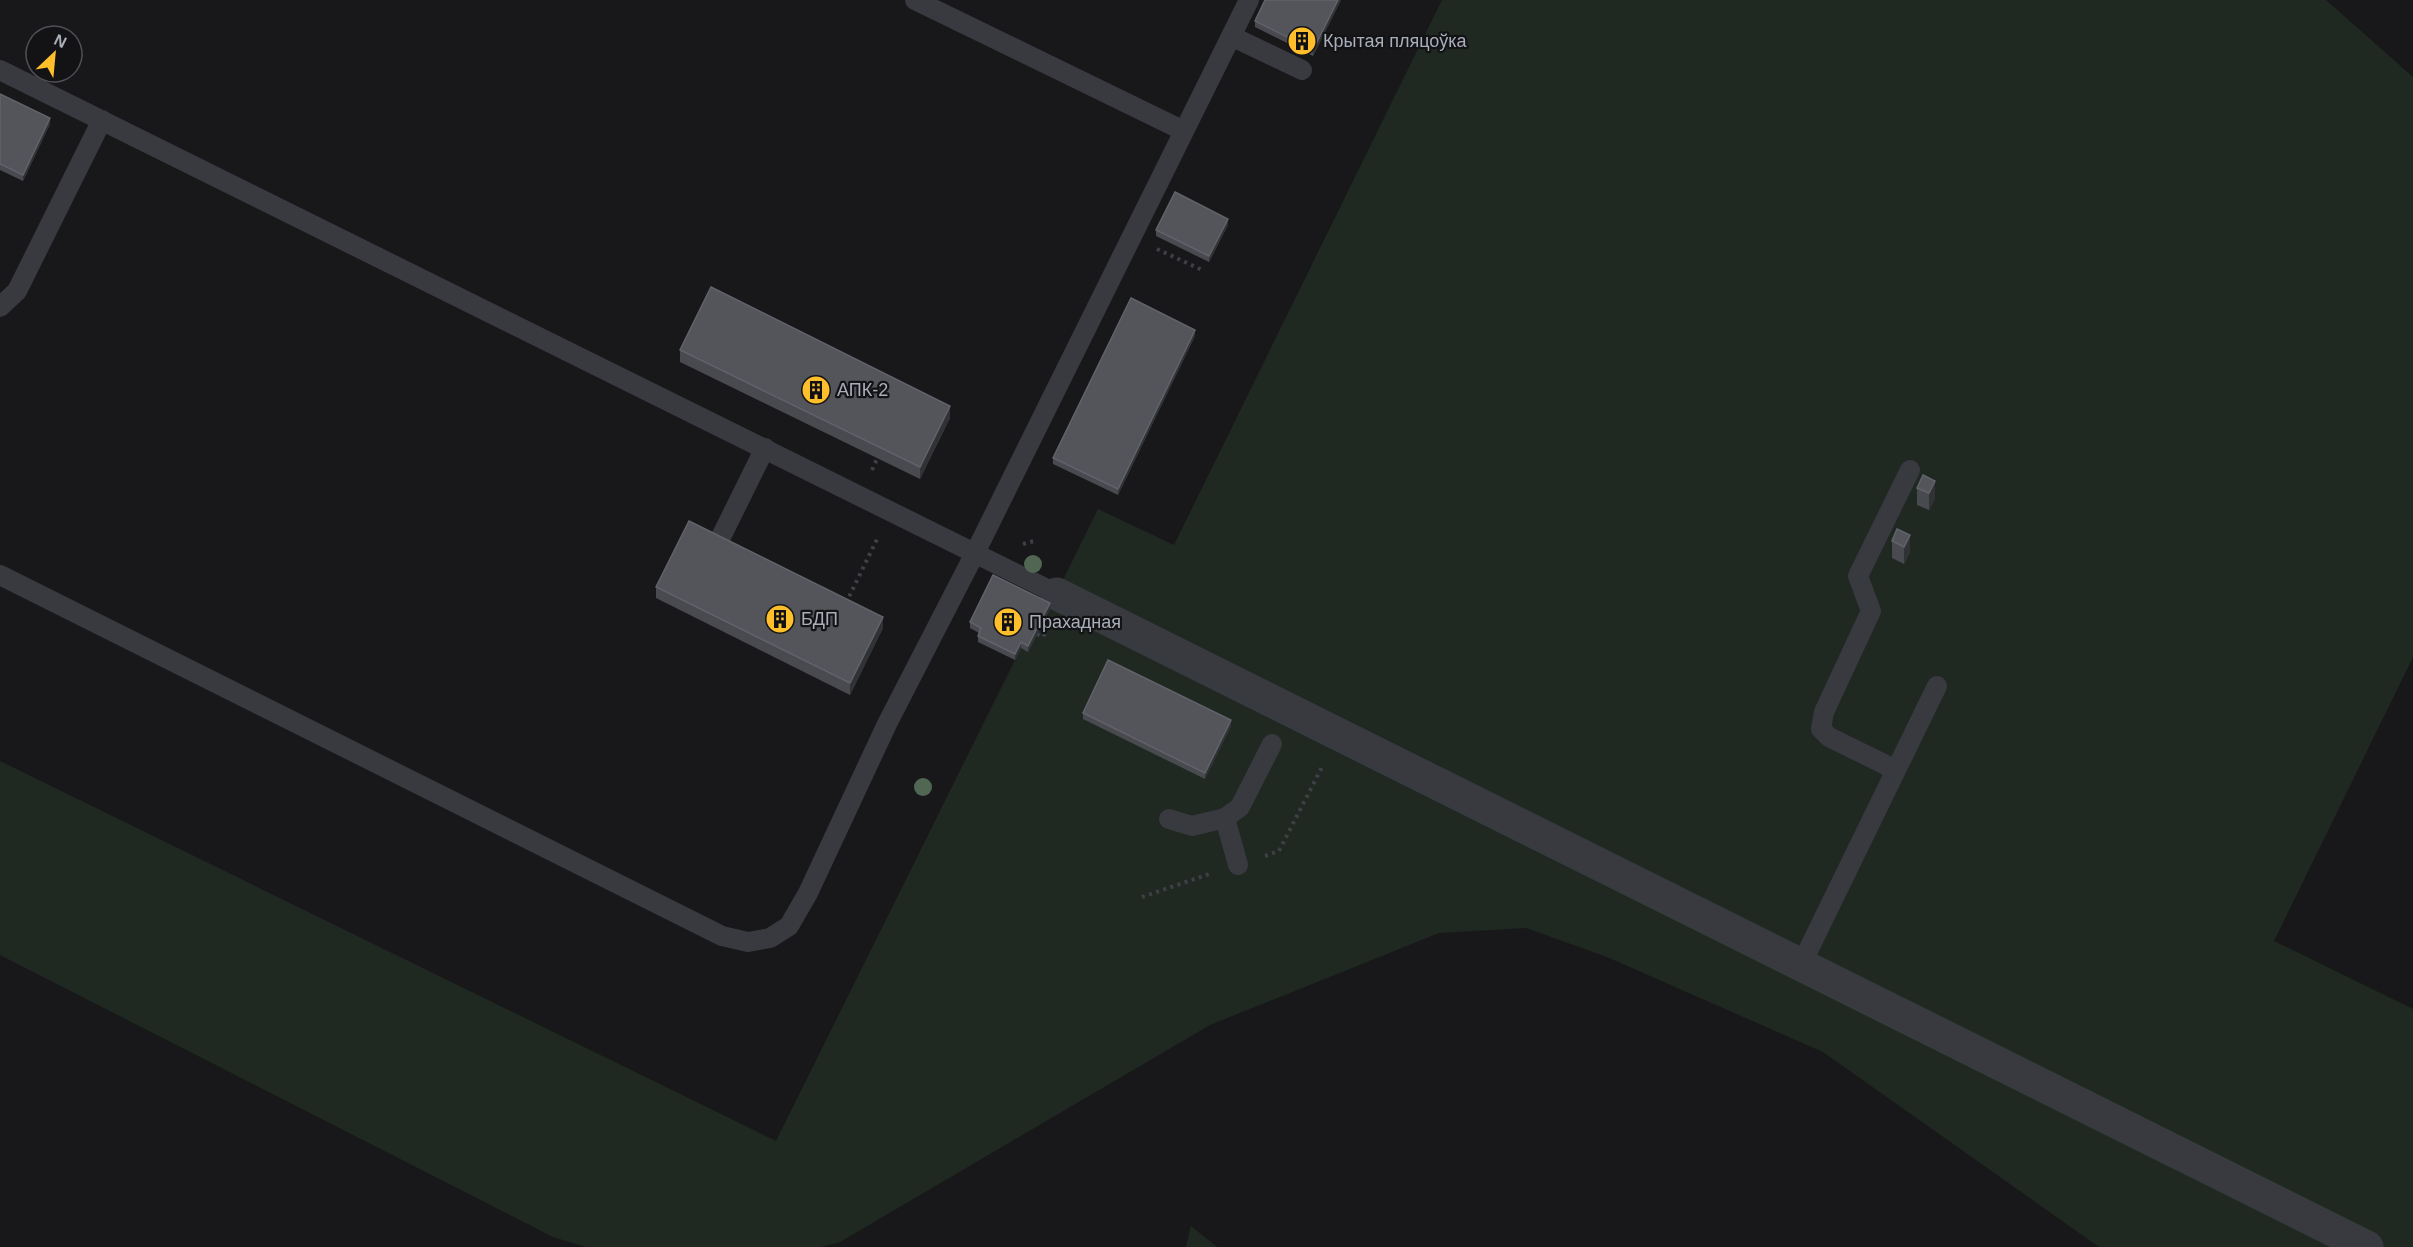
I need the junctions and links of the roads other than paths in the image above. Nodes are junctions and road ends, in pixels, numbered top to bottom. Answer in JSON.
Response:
{"nodes":[{"id":1,"x":915,"y":0,"type":"edge"},
{"id":2,"x":1249,"y":0,"type":"edge"},
{"id":3,"x":1231,"y":36,"type":"junction"},
{"id":4,"x":0,"y":70,"type":"edge"},
{"id":5,"x":1302,"y":70,"type":"dead end"},
{"id":6,"x":102,"y":120,"type":"junction"},
{"id":7,"x":1184,"y":131,"type":"junction"},
{"id":8,"x":0,"y":307,"type":"edge"},
{"id":9,"x":765,"y":448,"type":"junction"},
{"id":10,"x":1910,"y":470,"type":"dead end"},
{"id":11,"x":717,"y":545,"type":"edge"},
{"id":12,"x":975,"y":553,"type":"junction"},
{"id":13,"x":0,"y":575,"type":"edge"},
{"id":14,"x":1057,"y":594,"type":"joint"},
{"id":15,"x":1936,"y":686,"type":"dead end"},
{"id":16,"x":1272,"y":744,"type":"dead end"},
{"id":17,"x":1896,"y":770,"type":"junction"},
{"id":18,"x":1225,"y":818,"type":"junction"},
{"id":19,"x":1169,"y":819,"type":"dead end"},
{"id":20,"x":1238,"y":865,"type":"dead end"},
{"id":21,"x":1801,"y":966,"type":"junction"},
{"id":22,"x":2367,"y":1247,"type":"edge"}],
"edges":[{"from":1,"to":7,"type":"lane"},
{"from":2,"to":3,"type":"lane"},
{"from":3,"to":5,"type":"lane"},
{"from":3,"to":7,"type":"lane"},
{"from":4,"to":6,"type":"lane"},
{"from":6,"to":8,"type":"lane"},
{"from":6,"to":9,"type":"lane"},
{"from":7,"to":12,"type":"lane"},
{"from":9,"to":11,"type":"lane"},
{"from":9,"to":12,"type":"lane"},
{"from":10,"to":17,"type":"lane"},
{"from":12,"to":13,"type":"lane"},
{"from":12,"to":14,"type":"lane"},
{"from":14,"to":21,"type":"street"},
{"from":15,"to":17,"type":"lane"},
{"from":16,"to":18,"type":"lane"},
{"from":17,"to":21,"type":"lane"},
{"from":18,"to":19,"type":"lane"},
{"from":18,"to":20,"type":"lane"},
{"from":21,"to":22,"type":"street"}]}
